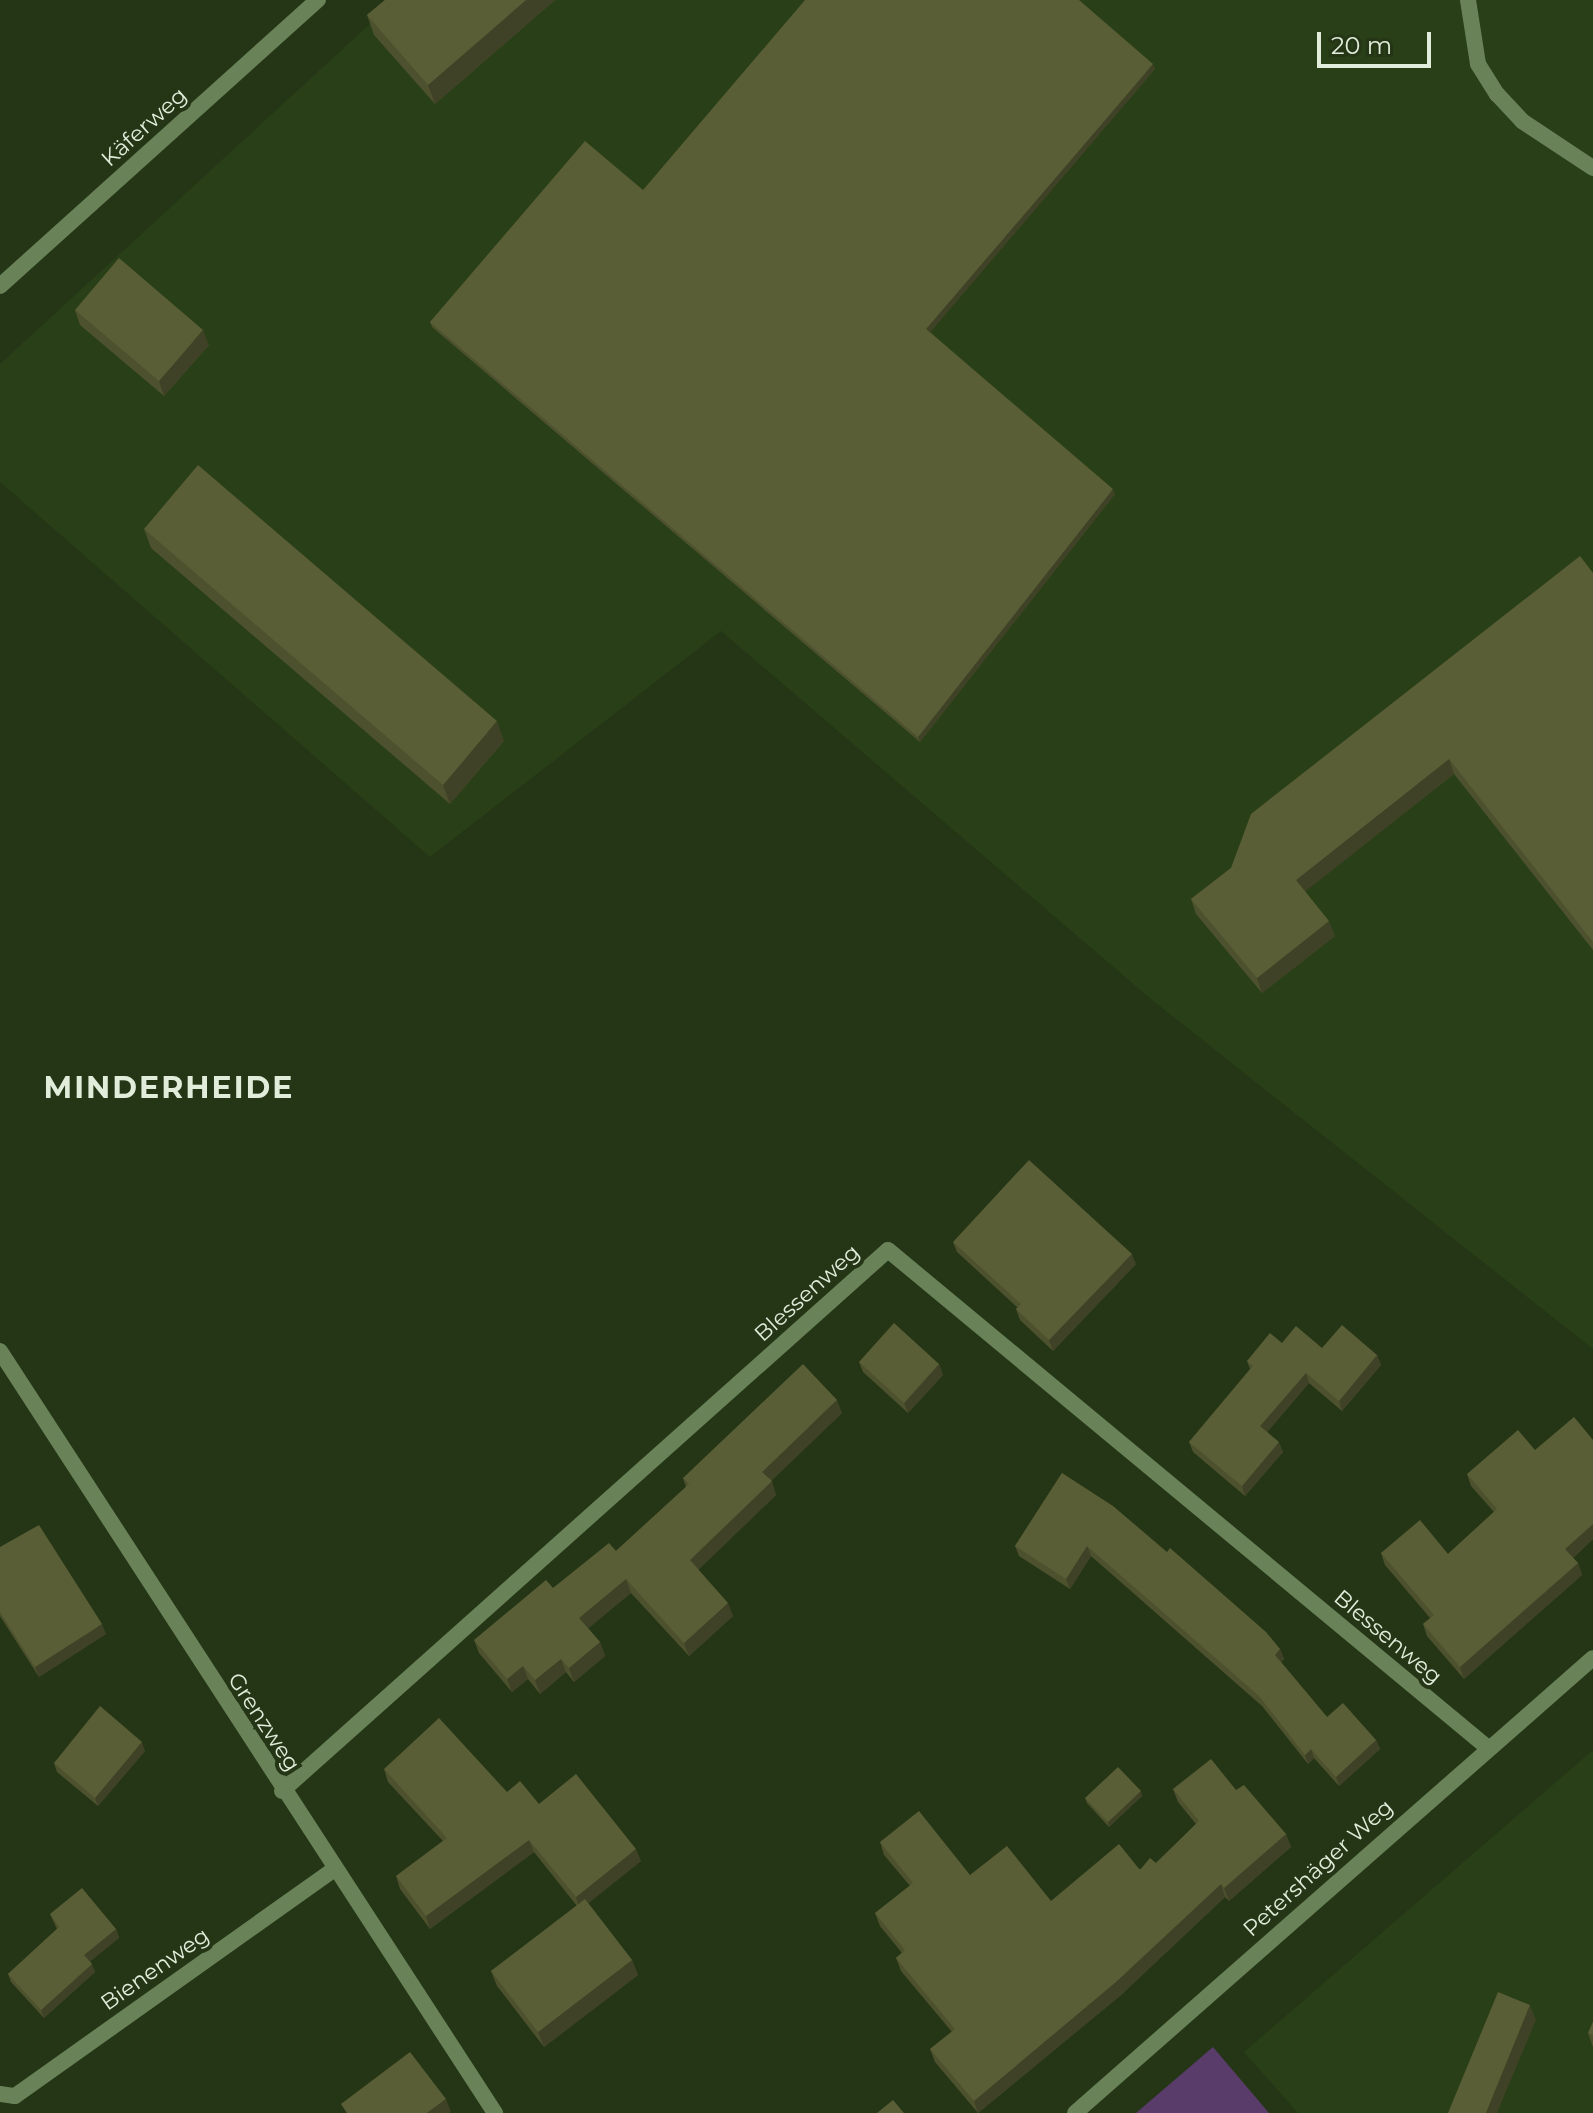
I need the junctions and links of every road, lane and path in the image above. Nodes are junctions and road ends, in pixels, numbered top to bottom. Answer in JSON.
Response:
{"nodes":[{"id":1,"x":318,"y":0,"type":"edge"},
{"id":2,"x":1468,"y":0,"type":"edge"},
{"id":3,"x":1593,"y":168,"type":"edge"},
{"id":4,"x":0,"y":286,"type":"edge"},
{"id":5,"x":0,"y":1351,"type":"edge"},
{"id":6,"x":1593,"y":1658,"type":"edge"},
{"id":7,"x":1488,"y":1748,"type":"junction"},
{"id":8,"x":282,"y":1791,"type":"junction"},
{"id":9,"x":334,"y":1869,"type":"junction"},
{"id":10,"x":0,"y":2094,"type":"edge"},
{"id":11,"x":495,"y":2113,"type":"edge"},
{"id":12,"x":1075,"y":2113,"type":"edge"}],
"edges":[{"from":1,"to":4,"type":"street","name":"Käferweg"},
{"from":2,"to":3,"type":"street"},
{"from":5,"to":8,"type":"street","name":"Grenzweg"},
{"from":6,"to":7,"type":"street","name":"Petershäger Weg"},
{"from":7,"to":8,"type":"street","name":"Blessenweg"},
{"from":7,"to":12,"type":"street","name":"Petershäger Weg"},
{"from":8,"to":9,"type":"street","name":"Grenzweg"},
{"from":9,"to":10,"type":"street","name":"Bienenweg"},
{"from":9,"to":11,"type":"street","name":"Grenzweg"}]}
